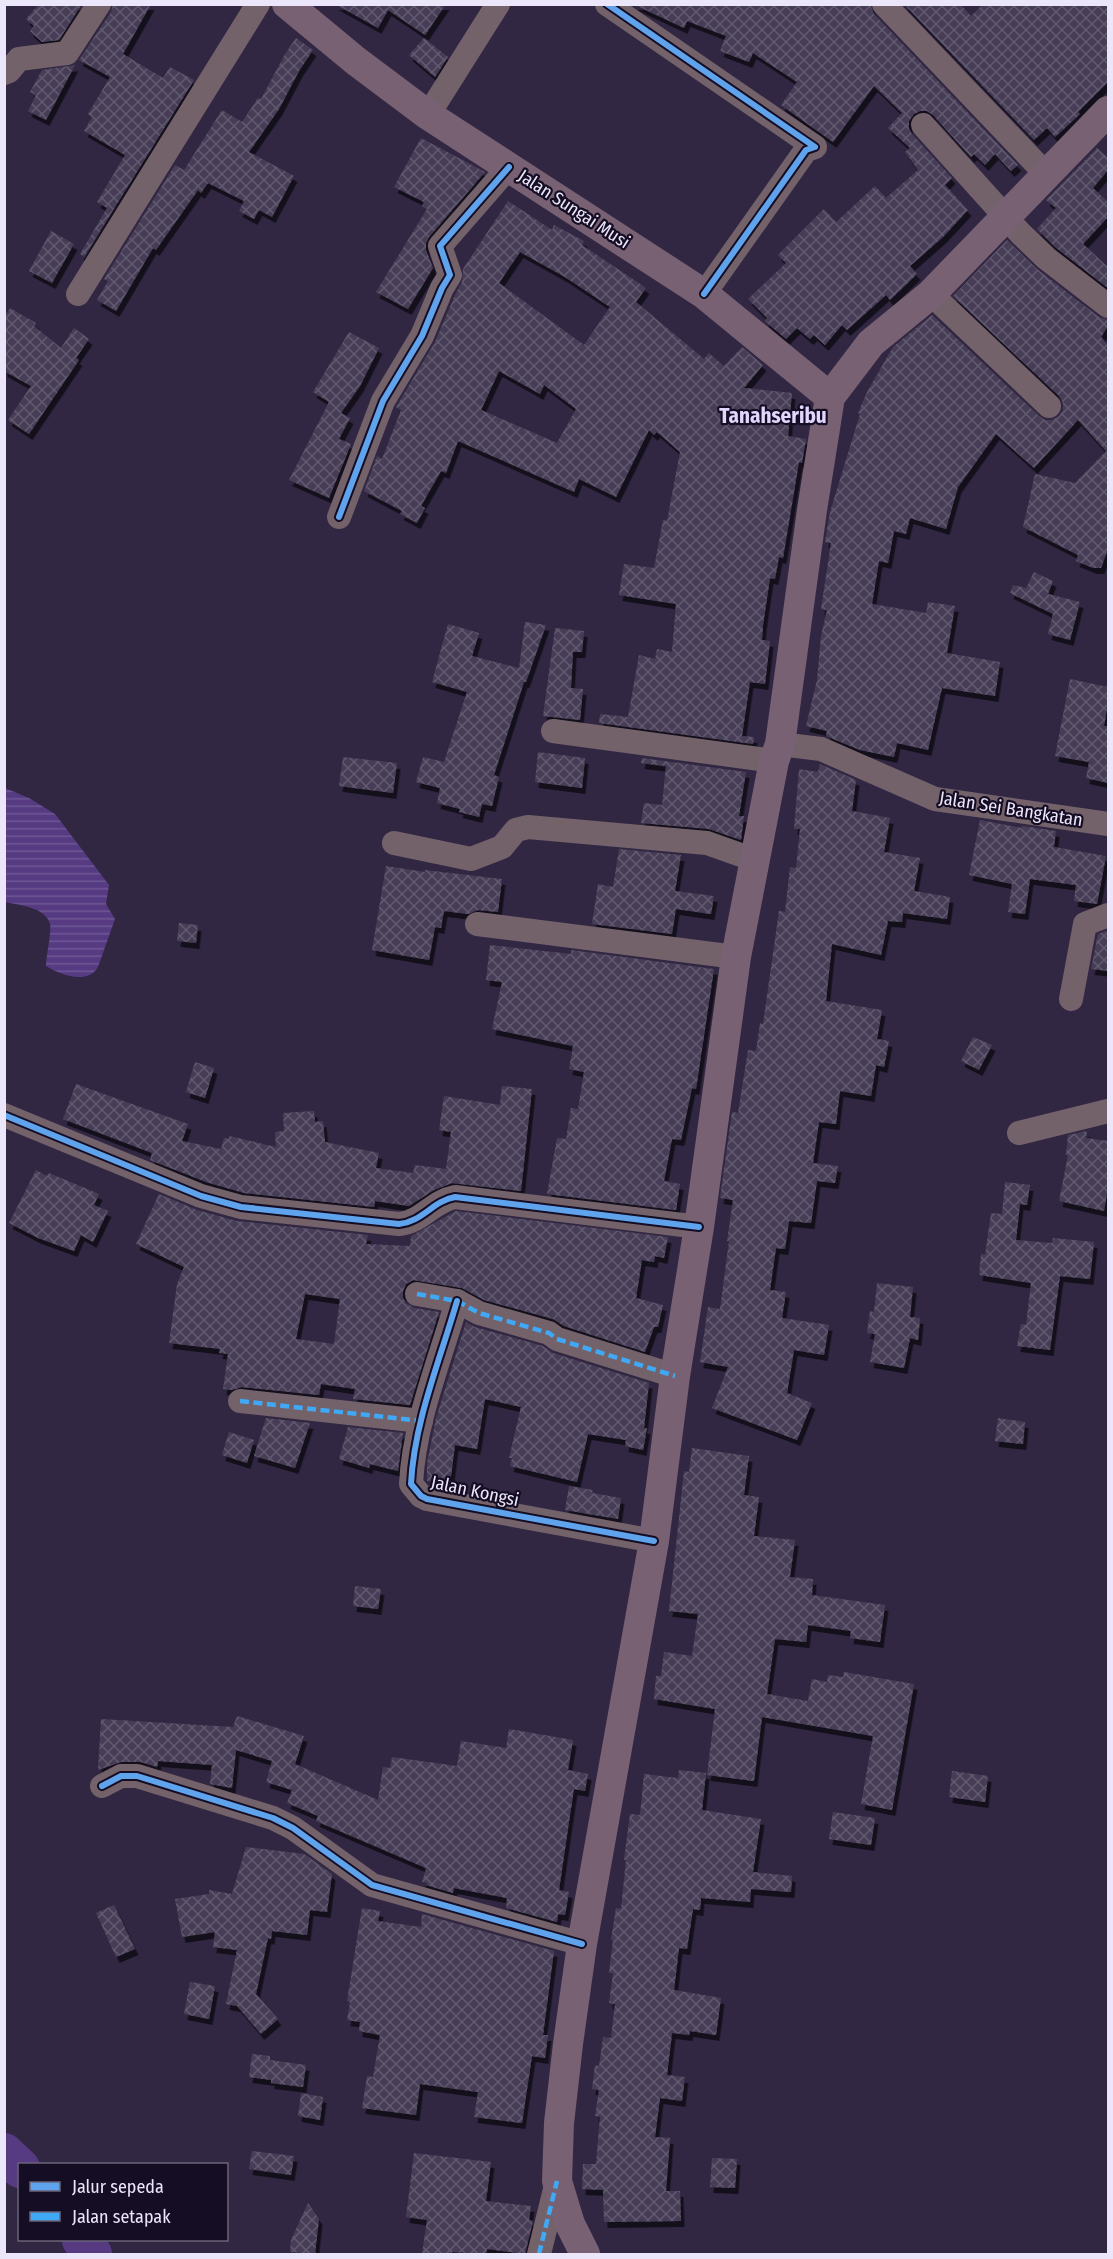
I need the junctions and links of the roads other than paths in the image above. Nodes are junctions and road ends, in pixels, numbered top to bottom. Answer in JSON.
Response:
{"nodes":[{"id":1,"x":99,"y":4,"type":"edge"},
{"id":2,"x":287,"y":4,"type":"edge"},
{"id":3,"x":498,"y":4,"type":"edge"},
{"id":4,"x":607,"y":4,"type":"edge"},
{"id":5,"x":884,"y":4,"type":"edge"},
{"id":6,"x":251,"y":7,"type":"edge"},
{"id":7,"x":4,"y":73,"type":"edge"},
{"id":8,"x":1108,"y":111,"type":"edge"},
{"id":9,"x":428,"y":115,"type":"junction"},
{"id":10,"x":923,"y":125,"type":"dead end"},
{"id":11,"x":509,"y":166,"type":"junction"},
{"id":12,"x":1046,"y":174,"type":"junction"},
{"id":13,"x":1005,"y":215,"type":"junction"},
{"id":14,"x":78,"y":294,"type":"dead end"},
{"id":15,"x":704,"y":294,"type":"junction"},
{"id":16,"x":931,"y":294,"type":"junction"},
{"id":17,"x":1108,"y":306,"type":"edge"},
{"id":18,"x":830,"y":397,"type":"junction"},
{"id":19,"x":1049,"y":405,"type":"dead end"},
{"id":20,"x":339,"y":517,"type":"dead end"},
{"id":21,"x":553,"y":731,"type":"dead end"},
{"id":22,"x":777,"y":752,"type":"junction"},
{"id":23,"x":1108,"y":824,"type":"edge"},
{"id":24,"x":394,"y":843,"type":"dead end"},
{"id":25,"x":755,"y":860,"type":"junction"},
{"id":26,"x":1108,"y":915,"type":"edge"},
{"id":27,"x":477,"y":924,"type":"dead end"},
{"id":28,"x":736,"y":957,"type":"junction"},
{"id":29,"x":1071,"y":999,"type":"dead end"},
{"id":30,"x":1108,"y":1111,"type":"edge"},
{"id":31,"x":4,"y":1114,"type":"edge"},
{"id":32,"x":1019,"y":1133,"type":"dead end"},
{"id":33,"x":699,"y":1227,"type":"junction"},
{"id":34,"x":417,"y":1294,"type":"dead end"},
{"id":35,"x":458,"y":1301,"type":"junction"},
{"id":36,"x":675,"y":1376,"type":"junction"},
{"id":37,"x":240,"y":1401,"type":"dead end"},
{"id":38,"x":421,"y":1421,"type":"junction"},
{"id":39,"x":654,"y":1541,"type":"junction"},
{"id":40,"x":102,"y":1786,"type":"dead end"},
{"id":41,"x":582,"y":1944,"type":"junction"},
{"id":42,"x":556,"y":2181,"type":"junction"},
{"id":43,"x":539,"y":2254,"type":"edge"},
{"id":44,"x":585,"y":2254,"type":"edge"}],
"edges":[{"from":1,"to":7,"type":"street"},
{"from":2,"to":9,"type":"main road","name":"Jalan Sungai Musi"},
{"from":3,"to":9,"type":"street"},
{"from":4,"to":15,"type":"street"},
{"from":5,"to":12,"type":"street"},
{"from":6,"to":14,"type":"street"},
{"from":8,"to":12,"type":"main road"},
{"from":9,"to":11,"type":"main road","name":"Jalan Sungai Musi"},
{"from":10,"to":13,"type":"street"},
{"from":11,"to":15,"type":"main road","name":"Jalan Sungai Musi"},
{"from":11,"to":20,"type":"street"},
{"from":12,"to":13,"type":"main road"},
{"from":13,"to":16,"type":"main road"},
{"from":13,"to":17,"type":"street"},
{"from":15,"to":18,"type":"main road","name":"Jalan Sungai Musi"},
{"from":16,"to":18,"type":"main road"},
{"from":16,"to":19,"type":"street"},
{"from":18,"to":22,"type":"main road"},
{"from":21,"to":22,"type":"street","name":"Jalan Sei Bangkatan"},
{"from":22,"to":23,"type":"street","name":"Jalan Sei Bangkatan"},
{"from":22,"to":25,"type":"main road"},
{"from":24,"to":25,"type":"street"},
{"from":25,"to":28,"type":"main road"},
{"from":26,"to":29,"type":"street"},
{"from":27,"to":28,"type":"street"},
{"from":28,"to":33,"type":"main road"},
{"from":30,"to":32,"type":"street"},
{"from":31,"to":33,"type":"street"},
{"from":33,"to":36,"type":"main road"},
{"from":34,"to":35,"type":"street"},
{"from":35,"to":36,"type":"street"},
{"from":35,"to":38,"type":"street","name":"Jalan Kongsi"},
{"from":36,"to":39,"type":"main road"},
{"from":37,"to":38,"type":"street"},
{"from":38,"to":39,"type":"street","name":"Jalan Kongsi"},
{"from":39,"to":41,"type":"main road"},
{"from":40,"to":41,"type":"street"},
{"from":41,"to":42,"type":"main road"},
{"from":42,"to":43,"type":"street"},
{"from":42,"to":44,"type":"main road"}]}
